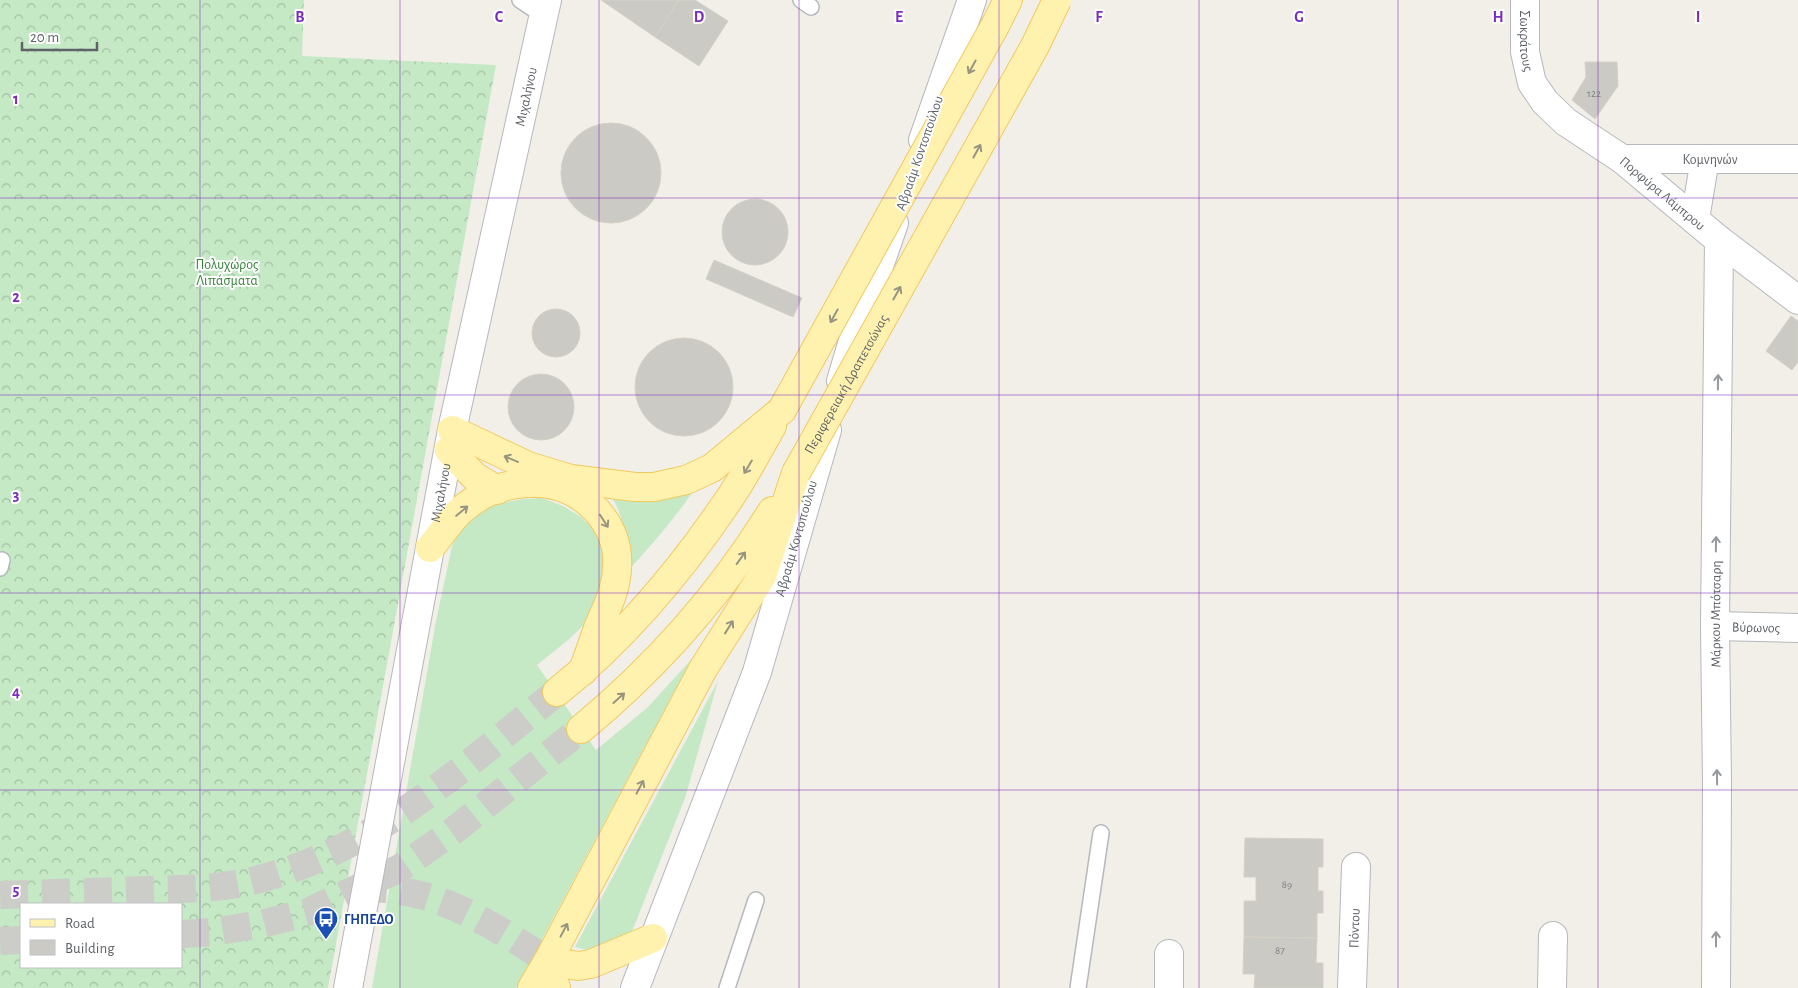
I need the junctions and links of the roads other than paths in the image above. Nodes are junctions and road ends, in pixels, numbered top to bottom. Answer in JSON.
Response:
{"nodes":[{"id":1,"x":520,"y":0,"type":"edge"},
{"id":2,"x":972,"y":0,"type":"edge"},
{"id":3,"x":1008,"y":0,"type":"edge"},
{"id":4,"x":1057,"y":0,"type":"edge"},
{"id":5,"x":1525,"y":0,"type":"edge"},
{"id":6,"x":546,"y":8,"type":"edge"},
{"id":7,"x":1532,"y":83,"type":"joint"},
{"id":8,"x":1622,"y":159,"type":"junction"},
{"id":9,"x":1704,"y":159,"type":"junction"},
{"id":10,"x":1798,"y":159,"type":"edge"},
{"id":11,"x":1695,"y":219,"type":"junction"},
{"id":12,"x":1719,"y":240,"type":"junction"},
{"id":13,"x":1798,"y":300,"type":"edge"},
{"id":14,"x":782,"y":410,"type":"junction"},
{"id":15,"x":450,"y":440,"type":"junction"},
{"id":16,"x":796,"y":473,"type":"junction"},
{"id":17,"x":497,"y":490,"type":"junction"},
{"id":18,"x":430,"y":548,"type":"junction"},
{"id":19,"x":1715,"y":626,"type":"junction"},
{"id":20,"x":1798,"y":628,"type":"edge"},
{"id":21,"x":583,"y":671,"type":"junction"},
{"id":22,"x":557,"y":692,"type":"tunnel mouth"},
{"id":23,"x":581,"y":729,"type":"tunnel mouth"},
{"id":24,"x":1101,"y":833,"type":"dead end"},
{"id":25,"x":1356,"y":867,"type":"dead end"},
{"id":26,"x":756,"y":900,"type":"dead end"},
{"id":27,"x":1553,"y":936,"type":"dead end"},
{"id":28,"x":653,"y":938,"type":"junction"},
{"id":29,"x":1169,"y":954,"type":"dead end"},
{"id":30,"x":548,"y":961,"type":"junction"},
{"id":31,"x":348,"y":988,"type":"edge"},
{"id":32,"x":532,"y":988,"type":"edge"},
{"id":33,"x":556,"y":988,"type":"edge"},
{"id":34,"x":635,"y":988,"type":"edge"},
{"id":35,"x":727,"y":988,"type":"edge"},
{"id":36,"x":1078,"y":988,"type":"edge"},
{"id":37,"x":1169,"y":988,"type":"edge"},
{"id":38,"x":1352,"y":988,"type":"edge"},
{"id":39,"x":1552,"y":988,"type":"edge"},
{"id":40,"x":1716,"y":988,"type":"edge"}],
"edges":[{"from":1,"to":6,"type":"lane"},
{"from":2,"to":28,"type":"street","name":"Αβραάμ Κοντοπούλου"},
{"from":3,"to":14,"type":"main road","one_way":true,"bridge":true},
{"from":16,"to":4,"type":"main road","name":"Περιφερειακή Δραπετσώνας","one_way":true,"bridge":true},
{"from":5,"to":7,"type":"street","name":"Σωκράτους"},
{"from":6,"to":15,"type":"street","name":"Μιχαλήνου"},
{"from":7,"to":8,"type":"street","name":"Πορφύρα Λάμπρου"},
{"from":8,"to":9,"type":"street","name":"Κομνηνών"},
{"from":8,"to":11,"type":"street","name":"Πορφύρα Λάμπρου"},
{"from":9,"to":10,"type":"street","name":"Κομνηνών"},
{"from":9,"to":11,"type":"street"},
{"from":11,"to":12,"type":"street","name":"Πορφύρα Λάμπρου"},
{"from":12,"to":13,"type":"street","name":"Πορφύρα Λάμπρου"},
{"from":19,"to":12,"type":"street","name":"Μάρκου Μπότσαρη","one_way":true},
{"from":14,"to":15,"type":"main road","one_way":true},
{"from":14,"to":21,"type":"main road","one_way":true},
{"from":15,"to":17,"type":"main road"},
{"from":15,"to":18,"type":"street","name":"Μιχαλήνου"},
{"from":23,"to":16,"type":"main road","name":"Περιφερειακή Δραπετσώνας","one_way":true},
{"from":30,"to":16,"type":"main road","one_way":true},
{"from":18,"to":17,"type":"main road","one_way":true},
{"from":17,"to":21,"type":"main road","one_way":true},
{"from":18,"to":31,"type":"street","name":"Μιχαλήνου"},
{"from":19,"to":20,"type":"street","name":"Βύρωνος"},
{"from":40,"to":19,"type":"street","name":"Μάρκου Μπότσαρη","one_way":true},
{"from":21,"to":22,"type":"main road"},
{"from":24,"to":36,"type":"lane"},
{"from":25,"to":38,"type":"street","name":"Πόντου"},
{"from":26,"to":35,"type":"lane"},
{"from":27,"to":39,"type":"street"},
{"from":28,"to":30,"type":"main road"},
{"from":28,"to":34,"type":"street","name":"Αβραάμ Κοντοπούλου"},
{"from":29,"to":37,"type":"street"},
{"from":30,"to":32,"type":"main road"},
{"from":30,"to":33,"type":"main road"}]}
